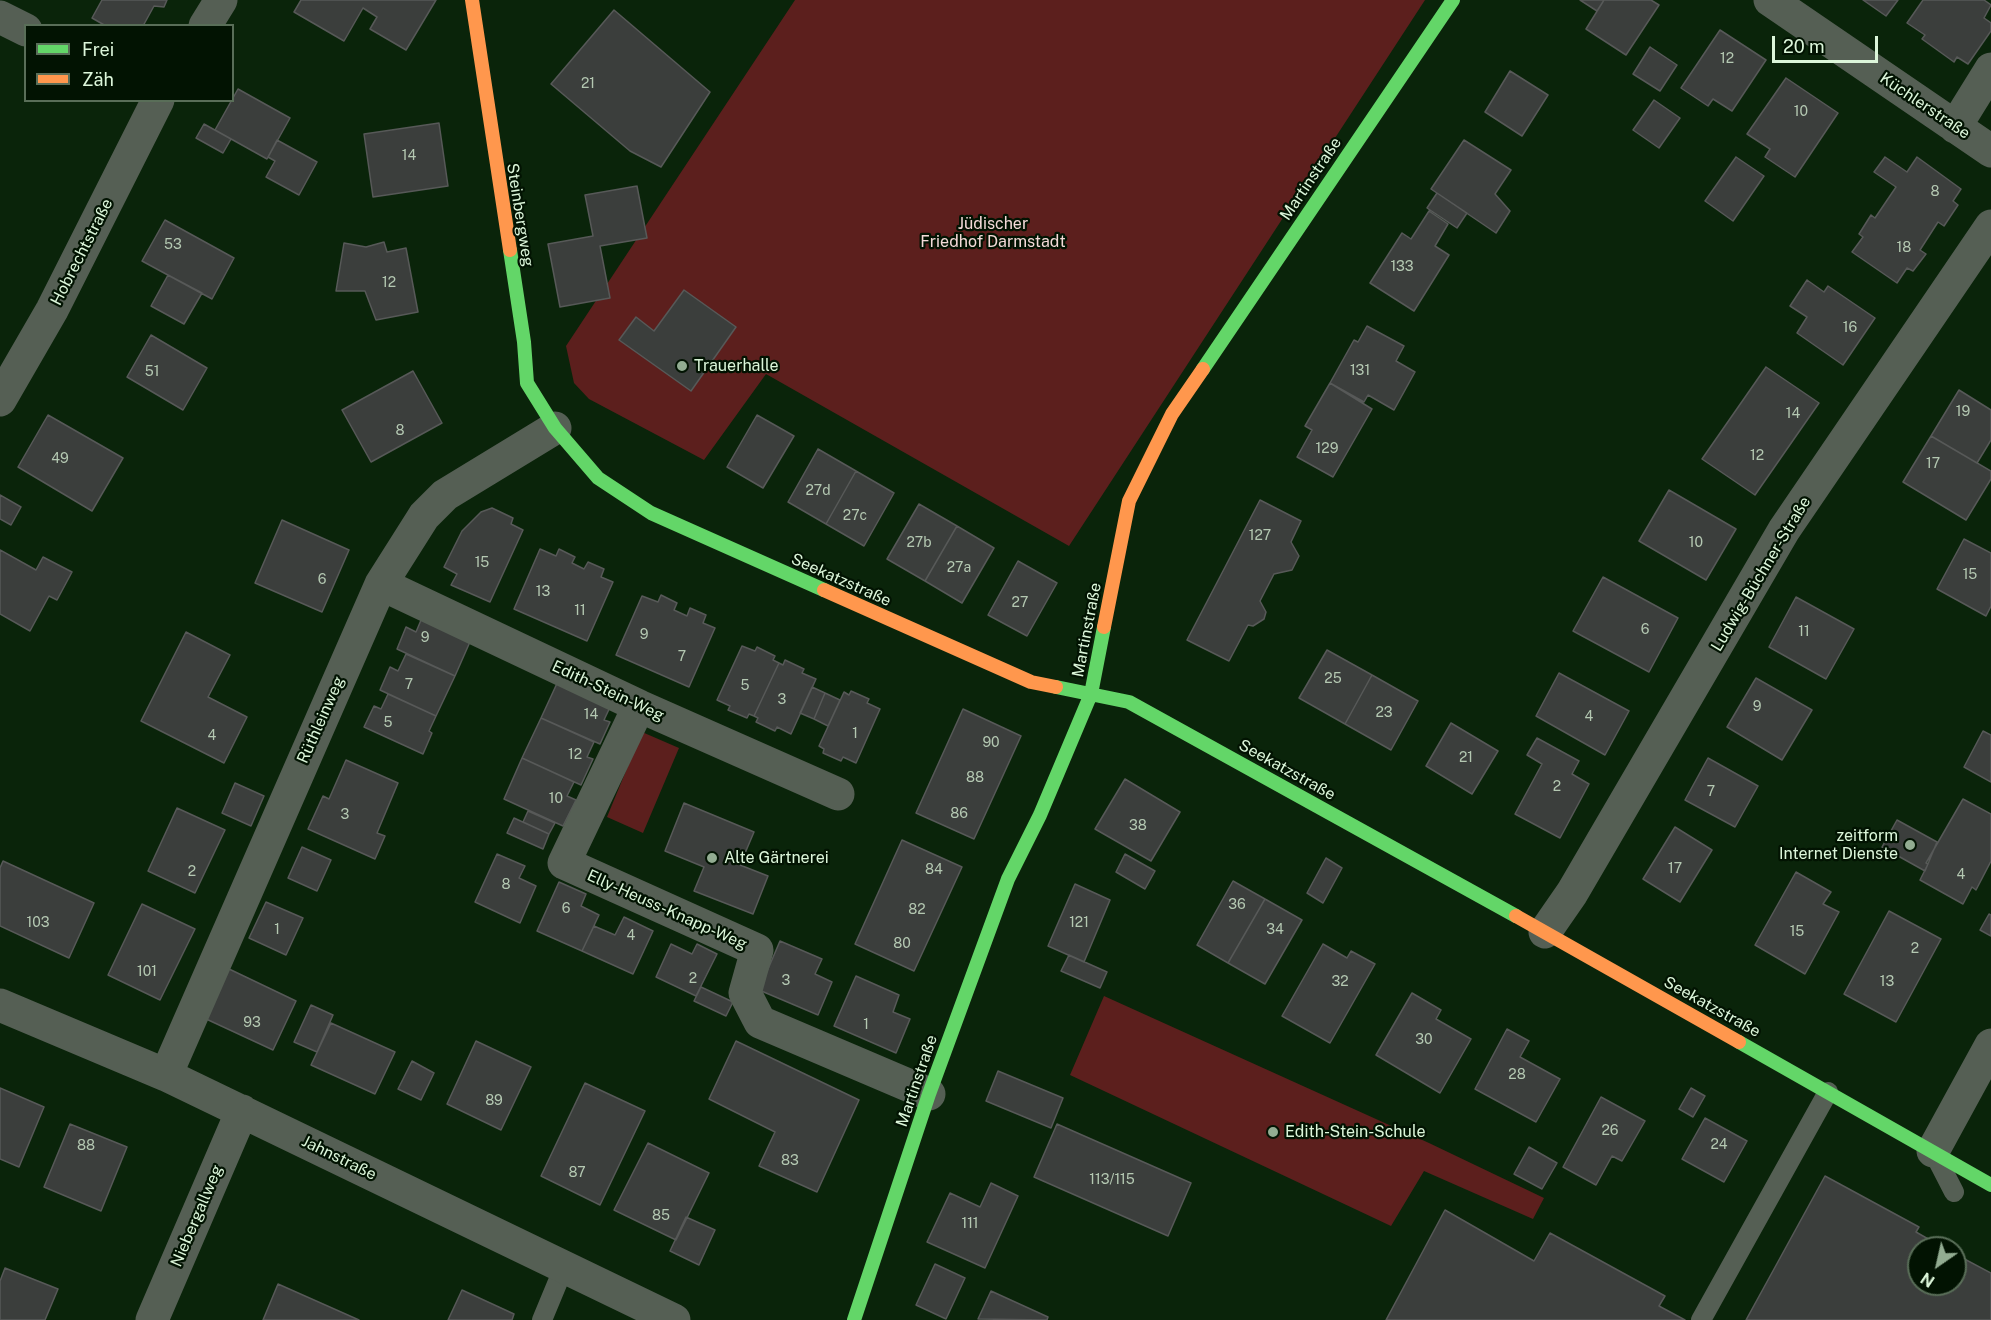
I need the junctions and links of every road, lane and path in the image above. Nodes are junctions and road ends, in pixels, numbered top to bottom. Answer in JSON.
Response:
{"nodes":[{"id":1,"x":221,"y":0,"type":"edge"},
{"id":2,"x":472,"y":0,"type":"edge"},
{"id":3,"x":1453,"y":0,"type":"edge"},
{"id":4,"x":1770,"y":0,"type":"edge"},
{"id":5,"x":0,"y":17,"type":"edge"},
{"id":6,"x":206,"y":24,"type":"edge"},
{"id":7,"x":24,"y":29,"type":"edge"},
{"id":8,"x":1991,"y":69,"type":"edge"},
{"id":9,"x":157,"y":102,"type":"edge"},
{"id":10,"x":1955,"y":127,"type":"junction"},
{"id":11,"x":1991,"y":151,"type":"edge"},
{"id":12,"x":1991,"y":226,"type":"edge"},
{"id":13,"x":0,"y":400,"type":"edge"},
{"id":14,"x":555,"y":428,"type":"junction"},
{"id":15,"x":381,"y":584,"type":"junction"},
{"id":16,"x":1091,"y":694,"type":"junction"},
{"id":17,"x":639,"y":706,"type":"junction"},
{"id":18,"x":838,"y":794,"type":"dead end"},
{"id":19,"x":1545,"y":932,"type":"junction"},
{"id":20,"x":0,"y":1005,"type":"edge"},
{"id":21,"x":1991,"y":1045,"type":"edge"},
{"id":22,"x":166,"y":1075,"type":"junction"},
{"id":23,"x":1828,"y":1092,"type":"junction"},
{"id":24,"x":929,"y":1094,"type":"junction"},
{"id":25,"x":242,"y":1111,"type":"junction"},
{"id":26,"x":1933,"y":1151,"type":"junction"},
{"id":27,"x":1991,"y":1185,"type":"edge"},
{"id":28,"x":1954,"y":1192,"type":"dead end"},
{"id":29,"x":564,"y":1267,"type":"junction"},
{"id":30,"x":152,"y":1320,"type":"edge"},
{"id":31,"x":542,"y":1320,"type":"edge"},
{"id":32,"x":674,"y":1320,"type":"edge"},
{"id":33,"x":854,"y":1320,"type":"edge"},
{"id":34,"x":1701,"y":1320,"type":"edge"}],
"edges":[{"from":1,"to":6,"type":"street"},
{"from":2,"to":14,"type":"street","name":"Steinbergweg"},
{"from":3,"to":16,"type":"street","name":"Martinstraße"},
{"from":4,"to":10,"type":"street","name":"Küchlerstraße"},
{"from":5,"to":7,"type":"street"},
{"from":8,"to":10,"type":"street"},
{"from":9,"to":13,"type":"street","name":"Hobrechtstraße"},
{"from":10,"to":11,"type":"street","name":"Küchlerstraße"},
{"from":12,"to":19,"type":"street","name":"Ludwig-Büchner-Straße"},
{"from":14,"to":15,"type":"street","name":"Rüthleinweg"},
{"from":14,"to":16,"type":"street","name":"Seekatzstraße"},
{"from":15,"to":17,"type":"street","name":"Edith-Stein-Weg"},
{"from":15,"to":22,"type":"street","name":"Rüthleinweg"},
{"from":16,"to":19,"type":"street","name":"Seekatzstraße"},
{"from":16,"to":24,"type":"street","name":"Martinstraße"},
{"from":17,"to":18,"type":"street","name":"Edith-Stein-Weg"},
{"from":17,"to":24,"type":"street","name":"Elly-Heuss-Knapp-Weg"},
{"from":19,"to":23,"type":"street","name":"Seekatzstraße"},
{"from":20,"to":22,"type":"street","name":"Jahnstraße"},
{"from":21,"to":26,"type":"street"},
{"from":22,"to":25,"type":"street","name":"Jahnstraße"},
{"from":23,"to":26,"type":"street","name":"Seekatzstraße"},
{"from":23,"to":34,"type":"lane"},
{"from":24,"to":33,"type":"street","name":"Martinstraße"},
{"from":25,"to":29,"type":"street","name":"Jahnstraße"},
{"from":25,"to":30,"type":"street","name":"Niebergallweg"},
{"from":26,"to":27,"type":"street","name":"Seekatzstraße"},
{"from":26,"to":28,"type":"lane"},
{"from":29,"to":31,"type":"lane"},
{"from":29,"to":32,"type":"street","name":"Jahnstraße"}]}
